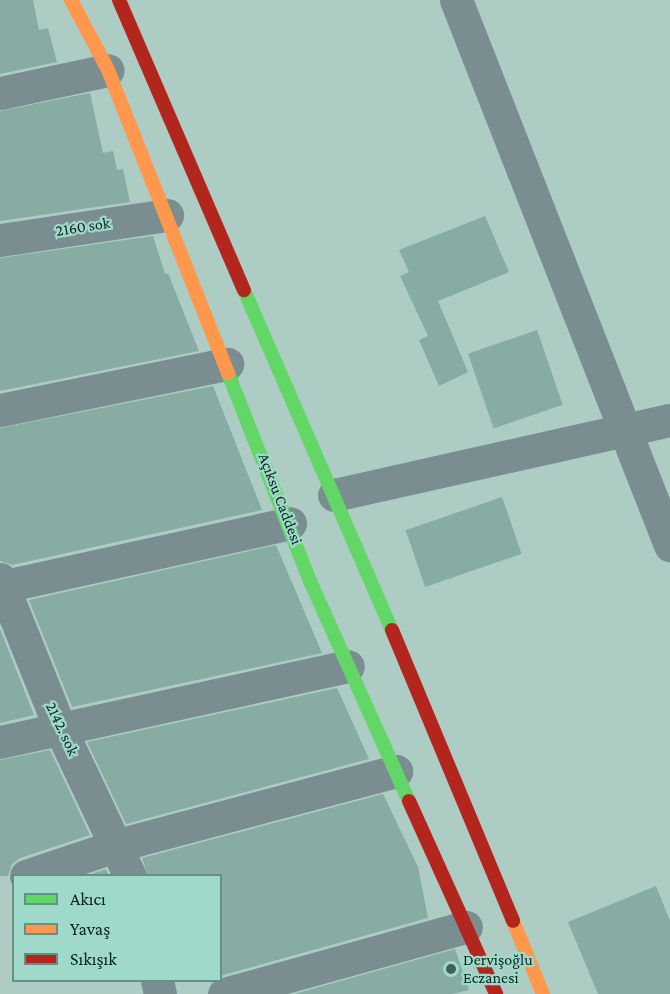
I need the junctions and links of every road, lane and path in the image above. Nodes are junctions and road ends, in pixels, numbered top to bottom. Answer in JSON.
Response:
{"nodes":[{"id":1,"x":71,"y":0,"type":"edge"},
{"id":2,"x":119,"y":0,"type":"edge"},
{"id":3,"x":456,"y":0,"type":"edge"},
{"id":4,"x":108,"y":70,"type":"junction"},
{"id":5,"x":0,"y":93,"type":"edge"},
{"id":6,"x":166,"y":215,"type":"junction"},
{"id":7,"x":0,"y":240,"type":"edge"},
{"id":8,"x":227,"y":364,"type":"junction"},
{"id":9,"x":0,"y":410,"type":"edge"},
{"id":10,"x":670,"y":420,"type":"edge"},
{"id":11,"x":626,"y":431,"type":"junction"},
{"id":12,"x":334,"y":495,"type":"junction"},
{"id":13,"x":290,"y":523,"type":"junction"},
{"id":14,"x":670,"y":545,"type":"edge"},
{"id":15,"x":1,"y":585,"type":"edge"},
{"id":16,"x":348,"y":666,"type":"junction"},
{"id":17,"x":59,"y":726,"type":"junction"},
{"id":18,"x":0,"y":742,"type":"edge"},
{"id":19,"x":396,"y":771,"type":"junction"},
{"id":20,"x":118,"y":845,"type":"junction"},
{"id":21,"x":32,"y":874,"type":"edge"},
{"id":22,"x":129,"y":874,"type":"edge"},
{"id":23,"x":466,"y":927,"type":"junction"},
{"id":24,"x":224,"y":994,"type":"edge"},
{"id":25,"x":496,"y":994,"type":"edge"},
{"id":26,"x":543,"y":994,"type":"edge"}],
"edges":[{"from":1,"to":4,"type":"main road","name":"Açıksu Caddesi"},
{"from":2,"to":12,"type":"main road"},
{"from":3,"to":11,"type":"street"},
{"from":4,"to":5,"type":"street"},
{"from":4,"to":6,"type":"main road","name":"Açıksu Caddesi"},
{"from":6,"to":7,"type":"street","name":"2160 sok"},
{"from":6,"to":8,"type":"main road","name":"Açıksu Caddesi"},
{"from":8,"to":9,"type":"street"},
{"from":8,"to":13,"type":"main road","name":"Açıksu Caddesi"},
{"from":10,"to":11,"type":"street"},
{"from":11,"to":12,"type":"street"},
{"from":11,"to":14,"type":"street"},
{"from":12,"to":26,"type":"main road"},
{"from":13,"to":15,"type":"street"},
{"from":13,"to":16,"type":"main road","name":"Açıksu Caddesi"},
{"from":15,"to":17,"type":"street","name":"2142. sok"},
{"from":16,"to":17,"type":"street"},
{"from":16,"to":19,"type":"main road","name":"Açıksu Caddesi"},
{"from":17,"to":18,"type":"street"},
{"from":17,"to":20,"type":"street","name":"2142. sok"},
{"from":19,"to":20,"type":"street"},
{"from":19,"to":23,"type":"main road","name":"Açıksu Caddesi"},
{"from":20,"to":21,"type":"street"},
{"from":20,"to":22,"type":"street","name":"2142. sok"},
{"from":23,"to":24,"type":"street"},
{"from":23,"to":25,"type":"main road","name":"Açıksu Caddesi"}]}
